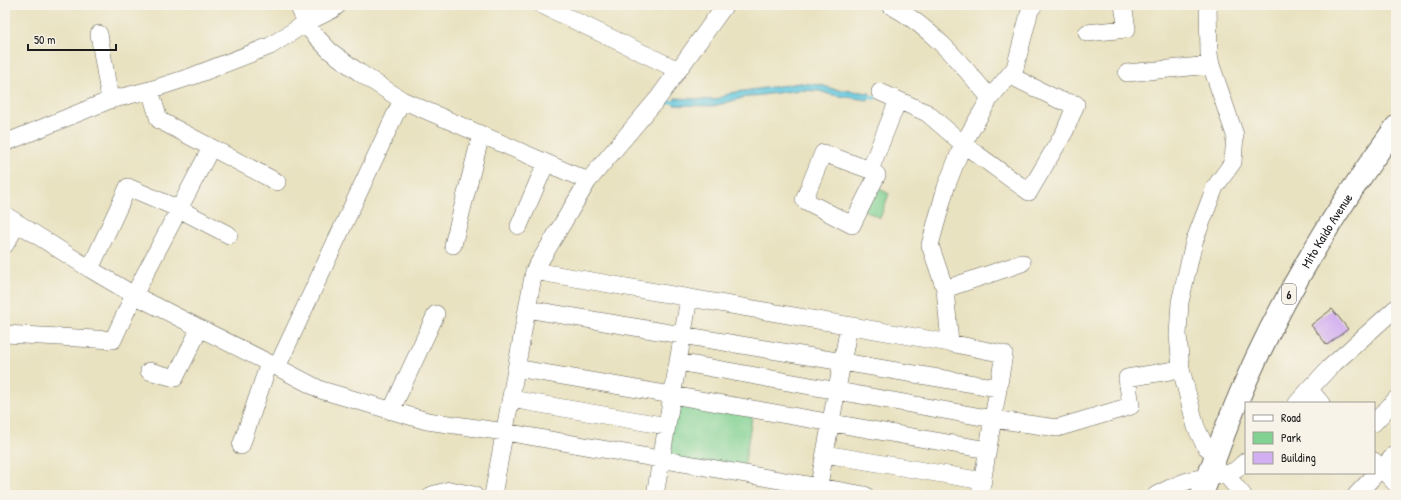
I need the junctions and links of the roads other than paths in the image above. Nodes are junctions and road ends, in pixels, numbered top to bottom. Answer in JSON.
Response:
{"nodes":[{"id":1,"x":298,"y":5,"type":"edge"},
{"id":2,"x":338,"y":5,"type":"edge"},
{"id":3,"x":542,"y":5,"type":"edge"},
{"id":4,"x":725,"y":5,"type":"edge"},
{"id":5,"x":1034,"y":5,"type":"edge"},
{"id":6,"x":1123,"y":5,"type":"edge"},
{"id":7,"x":1208,"y":5,"type":"edge"},
{"id":8,"x":898,"y":7,"type":"edge"},
{"id":9,"x":306,"y":23,"type":"junction"},
{"id":10,"x":1087,"y":33,"type":"dead end"},
{"id":11,"x":98,"y":34,"type":"dead end"},
{"id":12,"x":1211,"y":65,"type":"junction"},
{"id":13,"x":678,"y":70,"type":"junction"},
{"id":14,"x":1127,"y":73,"type":"dead end"},
{"id":15,"x":1009,"y":75,"type":"junction"},
{"id":16,"x":150,"y":90,"type":"junction"},
{"id":17,"x":880,"y":92,"type":"dead end"},
{"id":18,"x":990,"y":98,"type":"junction"},
{"id":19,"x":110,"y":100,"type":"junction"},
{"id":20,"x":402,"y":100,"type":"junction"},
{"id":21,"x":898,"y":100,"type":"junction"},
{"id":22,"x":1396,"y":127,"type":"edge"},
{"id":23,"x":481,"y":135,"type":"junction"},
{"id":24,"x":5,"y":143,"type":"edge"},
{"id":25,"x":963,"y":144,"type":"junction"},
{"id":26,"x":211,"y":148,"type":"junction"},
{"id":27,"x":546,"y":163,"type":"junction"},
{"id":28,"x":870,"y":170,"type":"junction"},
{"id":29,"x":588,"y":181,"type":"junction"},
{"id":30,"x":277,"y":182,"type":"dead end"},
{"id":31,"x":179,"y":209,"type":"junction"},
{"id":32,"x":11,"y":219,"type":"edge"},
{"id":33,"x":519,"y":226,"type":"dead end"},
{"id":34,"x":229,"y":235,"type":"dead end"},
{"id":35,"x":5,"y":245,"type":"edge"},
{"id":36,"x":453,"y":245,"type":"dead end"},
{"id":37,"x":1022,"y":263,"type":"dead end"},
{"id":38,"x":90,"y":269,"type":"junction"},
{"id":39,"x":534,"y":272,"type":"junction"},
{"id":40,"x":945,"y":289,"type":"junction"},
{"id":41,"x":134,"y":295,"type":"junction"},
{"id":42,"x":689,"y":298,"type":"junction"},
{"id":43,"x":527,"y":308,"type":"junction"},
{"id":44,"x":1396,"y":308,"type":"edge"},
{"id":45,"x":436,"y":314,"type":"dead end"},
{"id":46,"x":849,"y":326,"type":"junction"},
{"id":47,"x":200,"y":328,"type":"junction"},
{"id":48,"x":5,"y":334,"type":"edge"},
{"id":49,"x":683,"y":335,"type":"junction"},
{"id":50,"x":950,"y":343,"type":"junction"},
{"id":51,"x":678,"y":362,"type":"junction"},
{"id":52,"x":842,"y":362,"type":"junction"},
{"id":53,"x":273,"y":365,"type":"junction"},
{"id":54,"x":516,"y":368,"type":"junction"},
{"id":55,"x":1181,"y":369,"type":"junction"},
{"id":56,"x":149,"y":371,"type":"dead end"},
{"id":57,"x":998,"y":388,"type":"junction"},
{"id":58,"x":1309,"y":389,"type":"junction"},
{"id":59,"x":836,"y":391,"type":"junction"},
{"id":60,"x":672,"y":396,"type":"junction"},
{"id":61,"x":1396,"y":398,"type":"edge"},
{"id":62,"x":511,"y":399,"type":"junction"},
{"id":63,"x":1298,"y":402,"type":"edge"},
{"id":64,"x":1320,"y":402,"type":"edge"},
{"id":65,"x":391,"y":410,"type":"junction"},
{"id":66,"x":993,"y":419,"type":"junction"},
{"id":67,"x":830,"y":422,"type":"junction"},
{"id":68,"x":1375,"y":422,"type":"edge"},
{"id":69,"x":667,"y":426,"type":"junction"},
{"id":70,"x":505,"y":432,"type":"junction"},
{"id":71,"x":241,"y":446,"type":"dead end"},
{"id":72,"x":988,"y":450,"type":"junction"},
{"id":73,"x":1396,"y":453,"type":"edge"},
{"id":74,"x":824,"y":454,"type":"junction"},
{"id":75,"x":1216,"y":455,"type":"junction"},
{"id":76,"x":662,"y":460,"type":"junction"},
{"id":77,"x":1245,"y":462,"type":"edge"},
{"id":78,"x":1378,"y":465,"type":"edge"},
{"id":79,"x":1371,"y":474,"type":"edge"},
{"id":80,"x":1212,"y":482,"type":"edge"},
{"id":81,"x":1396,"y":484,"type":"edge"},
{"id":82,"x":981,"y":488,"type":"edge"},
{"id":83,"x":818,"y":491,"type":"edge"},
{"id":84,"x":440,"y":494,"type":"edge"},
{"id":85,"x":474,"y":495,"type":"edge"},
{"id":86,"x":493,"y":495,"type":"edge"},
{"id":87,"x":655,"y":495,"type":"edge"},
{"id":88,"x":866,"y":495,"type":"edge"},
{"id":89,"x":1156,"y":495,"type":"edge"},
{"id":90,"x":1243,"y":495,"type":"edge"},
{"id":91,"x":1356,"y":495,"type":"edge"}],
"edges":[{"from":1,"to":9,"type":"street"},
{"from":2,"to":9,"type":"street"},
{"from":3,"to":13,"type":"street"},
{"from":4,"to":13,"type":"street"},
{"from":5,"to":15,"type":"street"},
{"from":6,"to":10,"type":"street"},
{"from":7,"to":12,"type":"street"},
{"from":8,"to":18,"type":"street"},
{"from":9,"to":16,"type":"street"},
{"from":9,"to":20,"type":"street"},
{"from":11,"to":19,"type":"street"},
{"from":12,"to":14,"type":"street"},
{"from":12,"to":55,"type":"street"},
{"from":13,"to":29,"type":"street"},
{"from":15,"to":18,"type":"street"},
{"from":15,"to":25,"type":"street"},
{"from":16,"to":19,"type":"street"},
{"from":16,"to":26,"type":"street"},
{"from":17,"to":21,"type":"street"},
{"from":18,"to":25,"type":"street"},
{"from":19,"to":24,"type":"street"},
{"from":20,"to":23,"type":"street"},
{"from":20,"to":53,"type":"street"},
{"from":21,"to":25,"type":"street"},
{"from":21,"to":28,"type":"street"},
{"from":22,"to":75,"type":"highway","name":"Mito Kaido Avenue","number":"6"},
{"from":23,"to":27,"type":"street"},
{"from":23,"to":36,"type":"street"},
{"from":25,"to":40,"type":"street"},
{"from":26,"to":30,"type":"street"},
{"from":26,"to":31,"type":"street"},
{"from":27,"to":29,"type":"street"},
{"from":27,"to":33,"type":"street"},
{"from":28,"to":28,"type":"street"},
{"from":29,"to":39,"type":"street"},
{"from":31,"to":34,"type":"street"},
{"from":31,"to":38,"type":"street"},
{"from":31,"to":41,"type":"street"},
{"from":32,"to":35,"type":"street"},
{"from":32,"to":38,"type":"street"},
{"from":37,"to":40,"type":"street"},
{"from":38,"to":41,"type":"street"},
{"from":39,"to":42,"type":"street"},
{"from":39,"to":43,"type":"street"},
{"from":40,"to":50,"type":"street"},
{"from":41,"to":47,"type":"street"},
{"from":41,"to":48,"type":"street"},
{"from":42,"to":46,"type":"street"},
{"from":42,"to":49,"type":"street"},
{"from":43,"to":49,"type":"street"},
{"from":43,"to":54,"type":"street"},
{"from":44,"to":58,"type":"street"},
{"from":45,"to":65,"type":"street"},
{"from":46,"to":50,"type":"street"},
{"from":46,"to":52,"type":"street"},
{"from":47,"to":53,"type":"street"},
{"from":47,"to":56,"type":"street"},
{"from":49,"to":51,"type":"street"},
{"from":49,"to":52,"type":"street"},
{"from":50,"to":57,"type":"street"},
{"from":51,"to":59,"type":"street"},
{"from":51,"to":60,"type":"street"},
{"from":52,"to":57,"type":"street"},
{"from":52,"to":59,"type":"street"},
{"from":53,"to":65,"type":"street"},
{"from":53,"to":71,"type":"street"},
{"from":54,"to":60,"type":"street"},
{"from":54,"to":62,"type":"street"},
{"from":55,"to":66,"type":"street"},
{"from":55,"to":75,"type":"street"},
{"from":57,"to":66,"type":"street"},
{"from":58,"to":63,"type":"street"},
{"from":58,"to":64,"type":"street"},
{"from":59,"to":66,"type":"street"},
{"from":59,"to":67,"type":"street"},
{"from":60,"to":67,"type":"street"},
{"from":60,"to":69,"type":"street"},
{"from":61,"to":68,"type":"street"},
{"from":62,"to":69,"type":"street"},
{"from":62,"to":70,"type":"street"},
{"from":65,"to":70,"type":"street"},
{"from":66,"to":72,"type":"street"},
{"from":67,"to":72,"type":"street"},
{"from":67,"to":74,"type":"street"},
{"from":69,"to":76,"type":"street"},
{"from":70,"to":76,"type":"street"},
{"from":70,"to":86,"type":"street"},
{"from":72,"to":82,"type":"street"},
{"from":73,"to":78,"type":"street"},
{"from":74,"to":82,"type":"street"},
{"from":74,"to":83,"type":"street"},
{"from":75,"to":80,"type":"highway","name":"Mito Kaido Avenue","number":"6"},
{"from":76,"to":83,"type":"street"},
{"from":76,"to":87,"type":"street"},
{"from":77,"to":80,"type":"street"},
{"from":78,"to":81,"type":"street"},
{"from":79,"to":91,"type":"street"},
{"from":80,"to":89,"type":"street"},
{"from":80,"to":90,"type":"street"},
{"from":83,"to":88,"type":"street"},
{"from":84,"to":85,"type":"street"}]}
